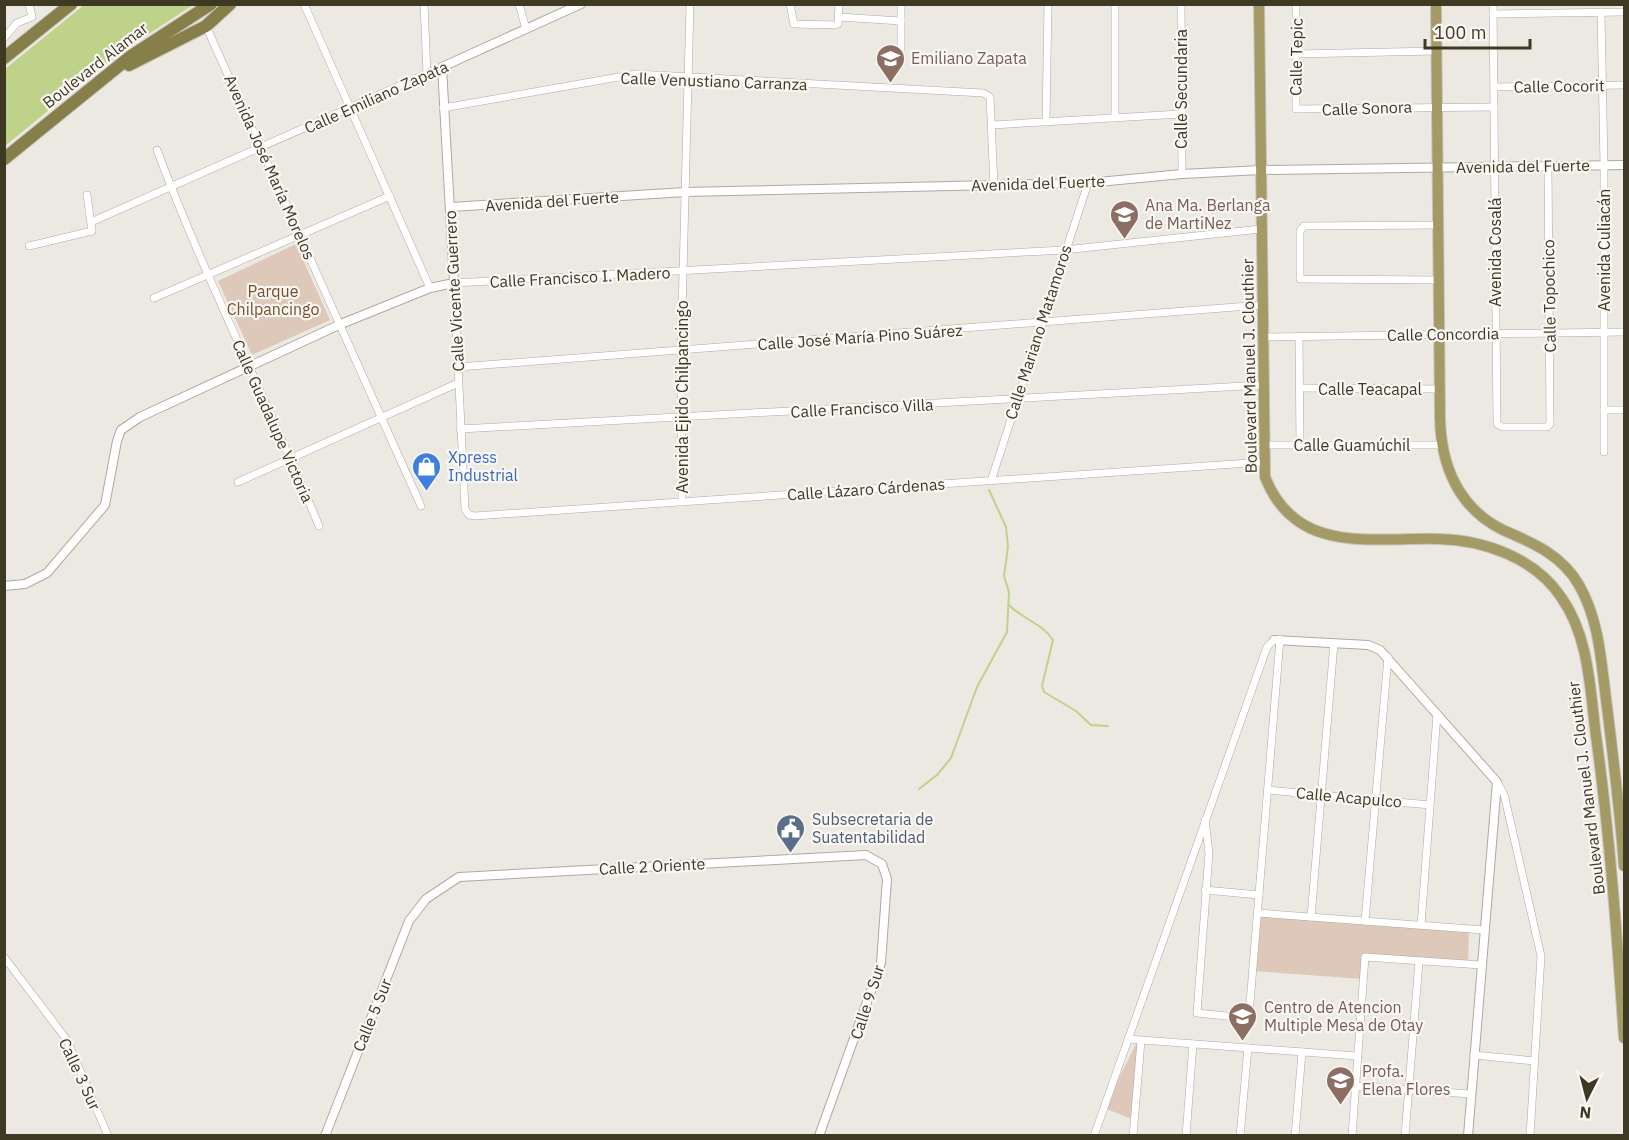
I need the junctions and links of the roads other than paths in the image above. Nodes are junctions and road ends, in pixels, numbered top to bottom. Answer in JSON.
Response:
{"nodes":[{"id":1,"x":29,"y":4,"type":"edge"},
{"id":2,"x":71,"y":4,"type":"edge"},
{"id":3,"x":211,"y":4,"type":"edge"},
{"id":4,"x":230,"y":4,"type":"edge"},
{"id":5,"x":304,"y":4,"type":"edge"},
{"id":6,"x":424,"y":4,"type":"edge"},
{"id":7,"x":519,"y":4,"type":"edge"},
{"id":8,"x":581,"y":4,"type":"edge"},
{"id":9,"x":690,"y":4,"type":"edge"},
{"id":10,"x":790,"y":4,"type":"edge"},
{"id":11,"x":839,"y":4,"type":"edge"},
{"id":12,"x":901,"y":4,"type":"edge"},
{"id":13,"x":1048,"y":4,"type":"edge"},
{"id":14,"x":1115,"y":4,"type":"edge"},
{"id":15,"x":1180,"y":4,"type":"edge"},
{"id":16,"x":1259,"y":4,"type":"edge"},
{"id":17,"x":1296,"y":4,"type":"edge"},
{"id":18,"x":1436,"y":4,"type":"edge"},
{"id":19,"x":1493,"y":4,"type":"edge"},
{"id":20,"x":1600,"y":12,"type":"junction"},
{"id":21,"x":1624,"y":12,"type":"edge"},
{"id":22,"x":1493,"y":14,"type":"junction"},
{"id":23,"x":839,"y":17,"type":"junction"},
{"id":24,"x":901,"y":21,"type":"junction"},
{"id":25,"x":206,"y":26,"type":"junction"},
{"id":26,"x":526,"y":29,"type":"junction"},
{"id":27,"x":4,"y":38,"type":"edge"},
{"id":28,"x":901,"y":48,"type":"dead end"},
{"id":29,"x":1437,"y":51,"type":"junction"},
{"id":30,"x":1295,"y":54,"type":"junction"},
{"id":31,"x":4,"y":58,"type":"edge"},
{"id":32,"x":442,"y":67,"type":"junction"},
{"id":33,"x":427,"y":74,"type":"junction"},
{"id":34,"x":106,"y":75,"type":"junction"},
{"id":35,"x":688,"y":79,"type":"junction"},
{"id":36,"x":1603,"y":85,"type":"junction"},
{"id":37,"x":1624,"y":85,"type":"edge"},
{"id":38,"x":1494,"y":87,"type":"junction"},
{"id":39,"x":1437,"y":106,"type":"junction"},
{"id":40,"x":1494,"y":107,"type":"junction"},
{"id":41,"x":351,"y":108,"type":"junction"},
{"id":42,"x":443,"y":108,"type":"junction"},
{"id":43,"x":1296,"y":109,"type":"joint"},
{"id":44,"x":1181,"y":114,"type":"junction"},
{"id":45,"x":1115,"y":118,"type":"junction"},
{"id":46,"x":1046,"y":122,"type":"junction"},
{"id":47,"x":992,"y":125,"type":"junction"},
{"id":48,"x":262,"y":148,"type":"junction"},
{"id":49,"x":157,"y":150,"type":"dead end"},
{"id":50,"x":4,"y":159,"type":"edge"},
{"id":51,"x":1495,"y":165,"type":"junction"},
{"id":52,"x":1548,"y":165,"type":"junction"},
{"id":53,"x":1604,"y":165,"type":"junction"},
{"id":54,"x":1624,"y":165,"type":"edge"},
{"id":55,"x":1438,"y":167,"type":"junction"},
{"id":56,"x":1261,"y":170,"type":"junction"},
{"id":57,"x":1182,"y":174,"type":"junction"},
{"id":58,"x":1088,"y":183,"type":"junction"},
{"id":59,"x":994,"y":186,"type":"junction"},
{"id":60,"x":171,"y":189,"type":"junction"},
{"id":61,"x":685,"y":192,"type":"junction"},
{"id":62,"x":87,"y":195,"type":"dead end"},
{"id":63,"x":390,"y":196,"type":"junction"},
{"id":64,"x":451,"y":207,"type":"junction"},
{"id":65,"x":91,"y":222,"type":"junction"},
{"id":66,"x":1438,"y":225,"type":"junction"},
{"id":67,"x":1261,"y":228,"type":"junction"},
{"id":68,"x":302,"y":236,"type":"junction"},
{"id":69,"x":29,"y":246,"type":"dead end"},
{"id":70,"x":1064,"y":250,"type":"junction"},
{"id":71,"x":683,"y":272,"type":"junction"},
{"id":72,"x":209,"y":276,"type":"junction"},
{"id":73,"x":1439,"y":280,"type":"junction"},
{"id":74,"x":454,"y":283,"type":"junction"},
{"id":75,"x":430,"y":288,"type":"junction"},
{"id":76,"x":154,"y":298,"type":"dead end"},
{"id":77,"x":1262,"y":305,"type":"junction"},
{"id":78,"x":341,"y":324,"type":"junction"},
{"id":79,"x":1040,"y":324,"type":"junction"},
{"id":80,"x":1605,"y":332,"type":"junction"},
{"id":81,"x":1624,"y":332,"type":"edge"},
{"id":82,"x":1550,"y":333,"type":"junction"},
{"id":83,"x":1440,"y":334,"type":"junction"},
{"id":84,"x":1495,"y":334,"type":"junction"},
{"id":85,"x":1299,"y":336,"type":"junction"},
{"id":86,"x":1262,"y":337,"type":"junction"},
{"id":87,"x":681,"y":351,"type":"junction"},
{"id":88,"x":247,"y":367,"type":"junction"},
{"id":89,"x":458,"y":367,"type":"junction"},
{"id":90,"x":458,"y":383,"type":"junction"},
{"id":91,"x":1263,"y":386,"type":"junction"},
{"id":92,"x":1299,"y":388,"type":"junction"},
{"id":93,"x":1440,"y":389,"type":"junction"},
{"id":94,"x":1016,"y":400,"type":"junction"},
{"id":95,"x":1604,"y":410,"type":"junction"},
{"id":96,"x":1624,"y":410,"type":"edge"},
{"id":97,"x":380,"y":416,"type":"junction"},
{"id":98,"x":681,"y":418,"type":"junction"},
{"id":99,"x":1498,"y":426,"type":"joint"},
{"id":100,"x":460,"y":429,"type":"junction"},
{"id":101,"x":1263,"y":445,"type":"junction"},
{"id":102,"x":1300,"y":445,"type":"junction"},
{"id":103,"x":1441,"y":445,"type":"junction"},
{"id":104,"x":1604,"y":452,"type":"dead end"},
{"id":105,"x":292,"y":459,"type":"junction"},
{"id":106,"x":1264,"y":462,"type":"junction"},
{"id":107,"x":991,"y":481,"type":"junction"},
{"id":108,"x":238,"y":482,"type":"dead end"},
{"id":109,"x":682,"y":502,"type":"junction"},
{"id":110,"x":422,"y":506,"type":"dead end"},
{"id":111,"x":469,"y":515,"type":"joint"},
{"id":112,"x":319,"y":526,"type":"dead end"},
{"id":113,"x":4,"y":586,"type":"edge"},
{"id":114,"x":1277,"y":640,"type":"junction"},
{"id":115,"x":1334,"y":643,"type":"junction"},
{"id":116,"x":1388,"y":657,"type":"junction"},
{"id":117,"x":1437,"y":714,"type":"junction"},
{"id":118,"x":1497,"y":782,"type":"junction"},
{"id":119,"x":1268,"y":790,"type":"junction"},
{"id":120,"x":1322,"y":795,"type":"junction"},
{"id":121,"x":1377,"y":799,"type":"junction"},
{"id":122,"x":1430,"y":805,"type":"junction"},
{"id":123,"x":1205,"y":820,"type":"junction"},
{"id":124,"x":882,"y":864,"type":"joint"},
{"id":125,"x":1624,"y":866,"type":"edge"},
{"id":126,"x":1205,"y":890,"type":"junction"},
{"id":127,"x":1259,"y":895,"type":"junction"},
{"id":128,"x":426,"y":899,"type":"joint"},
{"id":129,"x":1258,"y":913,"type":"junction"},
{"id":130,"x":1311,"y":917,"type":"junction"},
{"id":131,"x":1365,"y":921,"type":"junction"},
{"id":132,"x":1421,"y":925,"type":"junction"},
{"id":133,"x":1484,"y":930,"type":"junction"},
{"id":134,"x":4,"y":957,"type":"edge"},
{"id":135,"x":1419,"y":961,"type":"junction"},
{"id":136,"x":1481,"y":965,"type":"junction"},
{"id":137,"x":1624,"y":1038,"type":"edge"},
{"id":138,"x":1128,"y":1039,"type":"junction"},
{"id":139,"x":1141,"y":1041,"type":"junction"},
{"id":140,"x":1193,"y":1044,"type":"junction"},
{"id":141,"x":1248,"y":1048,"type":"junction"},
{"id":142,"x":1302,"y":1052,"type":"junction"},
{"id":143,"x":1474,"y":1055,"type":"junction"},
{"id":144,"x":1357,"y":1056,"type":"junction"},
{"id":145,"x":1535,"y":1061,"type":"junction"},
{"id":146,"x":1354,"y":1086,"type":"junction"},
{"id":147,"x":1409,"y":1090,"type":"junction"},
{"id":148,"x":1471,"y":1094,"type":"junction"},
{"id":149,"x":108,"y":1136,"type":"edge"},
{"id":150,"x":325,"y":1136,"type":"edge"},
{"id":151,"x":819,"y":1136,"type":"edge"},
{"id":152,"x":1094,"y":1136,"type":"edge"},
{"id":153,"x":1132,"y":1136,"type":"edge"},
{"id":154,"x":1186,"y":1136,"type":"edge"},
{"id":155,"x":1240,"y":1136,"type":"edge"},
{"id":156,"x":1295,"y":1136,"type":"edge"},
{"id":157,"x":1352,"y":1136,"type":"edge"},
{"id":158,"x":1405,"y":1136,"type":"edge"},
{"id":159,"x":1468,"y":1136,"type":"edge"},
{"id":160,"x":1530,"y":1136,"type":"edge"}],
"edges":[{"from":1,"to":27,"type":"street"},
{"from":2,"to":31,"type":"highway"},
{"from":3,"to":34,"type":"highway","name":"Boulevard Alamar"},
{"from":4,"to":25,"type":"highway"},
{"from":5,"to":41,"type":"street"},
{"from":6,"to":33,"type":"street"},
{"from":7,"to":26,"type":"street"},
{"from":8,"to":26,"type":"street","name":"Calle Emiliano Zapata"},
{"from":9,"to":35,"type":"street","name":"Avenida Ejido Chilpancingo"},
{"from":10,"to":23,"type":"street"},
{"from":11,"to":23,"type":"street"},
{"from":12,"to":24,"type":"street"},
{"from":13,"to":46,"type":"street"},
{"from":14,"to":45,"type":"street"},
{"from":15,"to":44,"type":"street","name":"Calle Secundaria"},
{"from":16,"to":56,"type":"main road","name":"Boulevard Manuel J. Clouthier"},
{"from":17,"to":30,"type":"street","name":"Calle Tepic"},
{"from":18,"to":29,"type":"main road","name":"Boulevard Manuel J. Clouthier"},
{"from":19,"to":22,"type":"street","name":"Avenida Cosalá"},
{"from":20,"to":21,"type":"street"},
{"from":20,"to":22,"type":"street"},
{"from":20,"to":36,"type":"street","name":"Avenida Culiacán"},
{"from":22,"to":38,"type":"street","name":"Avenida Cosalá"},
{"from":23,"to":24,"type":"street"},
{"from":24,"to":28,"type":"street"},
{"from":25,"to":34,"type":"highway"},
{"from":25,"to":48,"type":"street","name":"Avenida José María Morelos"},
{"from":26,"to":32,"type":"street","name":"Calle Emiliano Zapata"},
{"from":29,"to":30,"type":"street"},
{"from":29,"to":39,"type":"main road","name":"Boulevard Manuel J. Clouthier"},
{"from":30,"to":43,"type":"street","name":"Calle Tepic"},
{"from":32,"to":33,"type":"street","name":"Calle Emiliano Zapata"},
{"from":32,"to":42,"type":"street","name":"Calle Vicente Guerrero"},
{"from":33,"to":41,"type":"street","name":"Calle Emiliano Zapata"},
{"from":34,"to":50,"type":"highway","name":"Boulevard Alamar"},
{"from":35,"to":42,"type":"street","name":"Calle Venustiano Carranza"},
{"from":35,"to":47,"type":"street","name":"Calle Venustiano Carranza"},
{"from":35,"to":61,"type":"street","name":"Avenida Ejido Chilpancingo"},
{"from":36,"to":37,"type":"street","name":"Calle Cocorit"},
{"from":36,"to":38,"type":"street","name":"Calle Cocorit"},
{"from":36,"to":53,"type":"street","name":"Avenida Culiacán"},
{"from":38,"to":40,"type":"street","name":"Avenida Cosalá"},
{"from":39,"to":40,"type":"street","name":"Calle Sonora"},
{"from":39,"to":43,"type":"street","name":"Calle Sonora"},
{"from":39,"to":55,"type":"main road","name":"Boulevard Manuel J. Clouthier"},
{"from":40,"to":51,"type":"street","name":"Avenida Cosalá"},
{"from":41,"to":48,"type":"street","name":"Calle Emiliano Zapata"},
{"from":41,"to":63,"type":"street"},
{"from":42,"to":64,"type":"street","name":"Calle Vicente Guerrero"},
{"from":44,"to":45,"type":"street"},
{"from":44,"to":57,"type":"street","name":"Calle Secundaria"},
{"from":45,"to":46,"type":"street"},
{"from":46,"to":47,"type":"street"},
{"from":47,"to":59,"type":"street"},
{"from":48,"to":60,"type":"street","name":"Calle Emiliano Zapata"},
{"from":48,"to":68,"type":"street","name":"Avenida José María Morelos"},
{"from":49,"to":60,"type":"street","name":"Calle Guadalupe Victoria"},
{"from":51,"to":52,"type":"street","name":"Avenida del Fuerte"},
{"from":51,"to":55,"type":"street","name":"Avenida del Fuerte"},
{"from":51,"to":84,"type":"street","name":"Avenida Cosalá"},
{"from":52,"to":53,"type":"street","name":"Avenida del Fuerte"},
{"from":52,"to":82,"type":"street","name":"Calle Topochico"},
{"from":53,"to":54,"type":"street","name":"Avenida del Fuerte"},
{"from":53,"to":80,"type":"street","name":"Avenida Culiacán"},
{"from":55,"to":56,"type":"street","name":"Avenida del Fuerte"},
{"from":55,"to":66,"type":"main road","name":"Boulevard Manuel J. Clouthier"},
{"from":56,"to":57,"type":"street","name":"Avenida del Fuerte"},
{"from":56,"to":67,"type":"main road","name":"Boulevard Manuel J. Clouthier"},
{"from":57,"to":58,"type":"street","name":"Avenida del Fuerte"},
{"from":58,"to":59,"type":"street","name":"Avenida del Fuerte"},
{"from":58,"to":70,"type":"street","name":"Calle Mariano Matamoros"},
{"from":59,"to":61,"type":"street","name":"Avenida del Fuerte"},
{"from":60,"to":65,"type":"street","name":"Calle Emiliano Zapata"},
{"from":60,"to":72,"type":"street","name":"Calle Guadalupe Victoria"},
{"from":61,"to":64,"type":"street","name":"Avenida del Fuerte"},
{"from":61,"to":71,"type":"street","name":"Avenida Ejido Chilpancingo"},
{"from":62,"to":65,"type":"street"},
{"from":63,"to":68,"type":"street"},
{"from":63,"to":75,"type":"street"},
{"from":64,"to":74,"type":"street","name":"Calle Vicente Guerrero"},
{"from":65,"to":69,"type":"street","name":"Calle Emiliano Zapata"},
{"from":66,"to":73,"type":"main road","name":"Boulevard Manuel J. Clouthier"},
{"from":66,"to":73,"type":"street"},
{"from":67,"to":70,"type":"street","name":"Calle Francisco I. Madero"},
{"from":67,"to":77,"type":"main road","name":"Boulevard Manuel J. Clouthier"},
{"from":68,"to":72,"type":"street"},
{"from":68,"to":78,"type":"street","name":"Avenida José María Morelos"},
{"from":70,"to":71,"type":"street","name":"Calle Francisco I. Madero"},
{"from":70,"to":79,"type":"street","name":"Calle Mariano Matamoros"},
{"from":71,"to":74,"type":"street","name":"Calle Francisco I. Madero"},
{"from":71,"to":87,"type":"street","name":"Avenida Ejido Chilpancingo"},
{"from":72,"to":76,"type":"street"},
{"from":72,"to":88,"type":"street","name":"Calle Guadalupe Victoria"},
{"from":73,"to":83,"type":"main road","name":"Boulevard Manuel J. Clouthier"},
{"from":74,"to":75,"type":"street","name":"Calle Francisco I. Madero"},
{"from":74,"to":89,"type":"street","name":"Calle Vicente Guerrero"},
{"from":75,"to":78,"type":"street","name":"Calle Francisco I. Madero"},
{"from":77,"to":79,"type":"street","name":"Calle José María Pino Suárez"},
{"from":77,"to":86,"type":"main road","name":"Boulevard Manuel J. Clouthier"},
{"from":78,"to":88,"type":"street","name":"Calle Francisco I. Madero"},
{"from":78,"to":97,"type":"street","name":"Avenida José María Morelos"},
{"from":79,"to":87,"type":"street","name":"Calle José María Pino Suárez"},
{"from":79,"to":94,"type":"street","name":"Calle Mariano Matamoros"},
{"from":80,"to":81,"type":"street","name":"Calle Concordia"},
{"from":80,"to":82,"type":"street","name":"Calle Concordia"},
{"from":80,"to":95,"type":"street","name":"Avenida Culiacán"},
{"from":82,"to":84,"type":"street","name":"Calle Concordia"},
{"from":82,"to":99,"type":"street","name":"Calle Topochico"},
{"from":83,"to":84,"type":"street","name":"Calle Concordia"},
{"from":83,"to":85,"type":"street","name":"Calle Concordia"},
{"from":83,"to":93,"type":"main road","name":"Boulevard Manuel J. Clouthier"},
{"from":84,"to":99,"type":"street","name":"Avenida Cosalá"},
{"from":85,"to":86,"type":"street","name":"Calle Concordia"},
{"from":85,"to":92,"type":"street"},
{"from":86,"to":91,"type":"main road","name":"Boulevard Manuel J. Clouthier"},
{"from":87,"to":89,"type":"street","name":"Calle José María Pino Suárez"},
{"from":87,"to":98,"type":"street","name":"Avenida Ejido Chilpancingo"},
{"from":88,"to":105,"type":"street","name":"Calle Guadalupe Victoria"},
{"from":88,"to":113,"type":"street","name":"Calle Francisco I. Madero"},
{"from":89,"to":90,"type":"street","name":"Calle Vicente Guerrero"},
{"from":90,"to":97,"type":"street"},
{"from":90,"to":100,"type":"street","name":"Calle Vicente Guerrero"},
{"from":91,"to":94,"type":"street","name":"Calle Francisco Villa"},
{"from":91,"to":101,"type":"main road","name":"Boulevard Manuel J. Clouthier"},
{"from":92,"to":93,"type":"street","name":"Calle Teacapal"},
{"from":92,"to":102,"type":"street"},
{"from":93,"to":103,"type":"main road","name":"Boulevard Manuel J. Clouthier"},
{"from":94,"to":98,"type":"street","name":"Calle Francisco Villa"},
{"from":94,"to":107,"type":"street","name":"Calle Mariano Matamoros"},
{"from":95,"to":96,"type":"street"},
{"from":95,"to":104,"type":"street","name":"Avenida Culiacán"},
{"from":97,"to":105,"type":"street"},
{"from":97,"to":110,"type":"street","name":"Avenida José María Morelos"},
{"from":98,"to":100,"type":"street","name":"Calle Francisco Villa"},
{"from":98,"to":109,"type":"street","name":"Avenida Ejido Chilpancingo"},
{"from":100,"to":111,"type":"street","name":"Calle Vicente Guerrero"},
{"from":101,"to":102,"type":"street","name":"Calle Guamúchil"},
{"from":101,"to":106,"type":"main road","name":"Boulevard Manuel J. Clouthier"},
{"from":102,"to":103,"type":"street","name":"Calle Guamúchil"},
{"from":103,"to":125,"type":"main road","name":"Boulevard Manuel J. Clouthier"},
{"from":105,"to":108,"type":"street"},
{"from":105,"to":112,"type":"street","name":"Calle Guadalupe Victoria"},
{"from":106,"to":107,"type":"street","name":"Calle Lázaro Cárdenas"},
{"from":106,"to":137,"type":"main road","name":"Boulevard Manuel J. Clouthier"},
{"from":107,"to":109,"type":"street","name":"Calle Lázaro Cárdenas"},
{"from":109,"to":111,"type":"street","name":"Calle Lázaro Cárdenas"},
{"from":114,"to":115,"type":"street"},
{"from":114,"to":119,"type":"street"},
{"from":114,"to":123,"type":"street"},
{"from":115,"to":116,"type":"street"},
{"from":115,"to":120,"type":"street"},
{"from":116,"to":117,"type":"street"},
{"from":116,"to":121,"type":"street"},
{"from":117,"to":118,"type":"street"},
{"from":117,"to":122,"type":"street"},
{"from":118,"to":133,"type":"street"},
{"from":118,"to":145,"type":"street"},
{"from":119,"to":120,"type":"street","name":"Calle Acapulco"},
{"from":119,"to":127,"type":"street"},
{"from":120,"to":121,"type":"street","name":"Calle Acapulco"},
{"from":120,"to":130,"type":"street"},
{"from":121,"to":122,"type":"street","name":"Calle Acapulco"},
{"from":121,"to":131,"type":"street"},
{"from":122,"to":132,"type":"street"},
{"from":123,"to":126,"type":"street"},
{"from":123,"to":138,"type":"street"},
{"from":124,"to":128,"type":"street","name":"Calle 2 Oriente"},
{"from":124,"to":151,"type":"street","name":"Calle 9 Sur"},
{"from":126,"to":127,"type":"street"},
{"from":126,"to":129,"type":"street"},
{"from":127,"to":129,"type":"street"},
{"from":128,"to":150,"type":"street","name":"Calle 5 Sur"},
{"from":129,"to":130,"type":"street"},
{"from":130,"to":131,"type":"street"},
{"from":131,"to":132,"type":"street"},
{"from":132,"to":133,"type":"street"},
{"from":133,"to":136,"type":"street"},
{"from":134,"to":149,"type":"street","name":"Calle 3 Sur"},
{"from":135,"to":136,"type":"street"},
{"from":135,"to":144,"type":"street"},
{"from":135,"to":147,"type":"street"},
{"from":136,"to":143,"type":"street"},
{"from":138,"to":139,"type":"street"},
{"from":138,"to":152,"type":"street"},
{"from":139,"to":140,"type":"street"},
{"from":139,"to":153,"type":"street"},
{"from":140,"to":141,"type":"street"},
{"from":140,"to":154,"type":"street"},
{"from":141,"to":142,"type":"street"},
{"from":141,"to":155,"type":"street"},
{"from":142,"to":144,"type":"street"},
{"from":142,"to":156,"type":"street"},
{"from":143,"to":145,"type":"street"},
{"from":143,"to":148,"type":"street"},
{"from":144,"to":146,"type":"street"},
{"from":145,"to":160,"type":"street"},
{"from":146,"to":147,"type":"street"},
{"from":146,"to":157,"type":"street"},
{"from":147,"to":148,"type":"street"},
{"from":147,"to":158,"type":"street"},
{"from":148,"to":159,"type":"street"}]}
